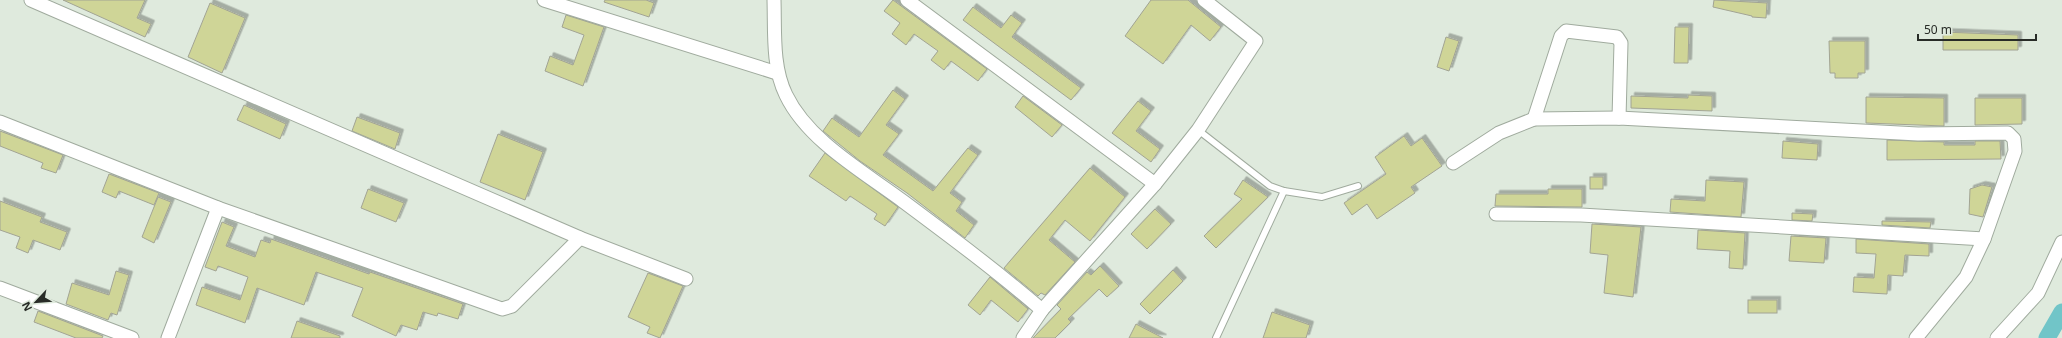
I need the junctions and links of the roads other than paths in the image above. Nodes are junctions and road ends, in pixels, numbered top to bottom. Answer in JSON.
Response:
{"nodes":[{"id":1,"x":32,"y":0,"type":"edge"},
{"id":2,"x":544,"y":0,"type":"edge"},
{"id":3,"x":774,"y":0,"type":"edge"},
{"id":4,"x":907,"y":0,"type":"edge"},
{"id":5,"x":1204,"y":0,"type":"edge"},
{"id":6,"x":777,"y":73,"type":"junction"},
{"id":7,"x":1619,"y":118,"type":"junction"},
{"id":8,"x":1534,"y":119,"type":"junction"},
{"id":9,"x":0,"y":122,"type":"edge"},
{"id":10,"x":1198,"y":130,"type":"junction"},
{"id":11,"x":1453,"y":163,"type":"dead end"},
{"id":12,"x":1155,"y":184,"type":"junction"},
{"id":13,"x":1358,"y":186,"type":"dead end"},
{"id":14,"x":1284,"y":191,"type":"junction"},
{"id":15,"x":218,"y":208,"type":"junction"},
{"id":16,"x":1496,"y":214,"type":"dead end"},
{"id":17,"x":580,"y":238,"type":"junction"},
{"id":18,"x":1984,"y":239,"type":"junction"},
{"id":19,"x":2062,"y":242,"type":"edge"},
{"id":20,"x":686,"y":279,"type":"dead end"},
{"id":21,"x":0,"y":288,"type":"edge"},
{"id":22,"x":1042,"y":310,"type":"junction"},
{"id":23,"x":132,"y":338,"type":"edge"},
{"id":24,"x":168,"y":338,"type":"edge"},
{"id":25,"x":1023,"y":338,"type":"edge"},
{"id":26,"x":1216,"y":338,"type":"edge"},
{"id":27,"x":1916,"y":338,"type":"edge"},
{"id":28,"x":1997,"y":338,"type":"edge"}],
"edges":[{"from":1,"to":17,"type":"street"},
{"from":2,"to":6,"type":"street"},
{"from":3,"to":6,"type":"street"},
{"from":4,"to":12,"type":"street"},
{"from":5,"to":10,"type":"street"},
{"from":6,"to":22,"type":"street"},
{"from":7,"to":8,"type":"street"},
{"from":7,"to":8,"type":"street"},
{"from":7,"to":18,"type":"street"},
{"from":8,"to":11,"type":"street"},
{"from":9,"to":15,"type":"street"},
{"from":10,"to":12,"type":"street"},
{"from":10,"to":14,"type":"lane"},
{"from":12,"to":22,"type":"street"},
{"from":13,"to":14,"type":"lane"},
{"from":14,"to":26,"type":"lane"},
{"from":15,"to":17,"type":"street"},
{"from":15,"to":24,"type":"street"},
{"from":16,"to":18,"type":"street"},
{"from":17,"to":20,"type":"street"},
{"from":18,"to":27,"type":"street"},
{"from":19,"to":28,"type":"street"},
{"from":21,"to":23,"type":"street"},
{"from":22,"to":25,"type":"street"}]}
